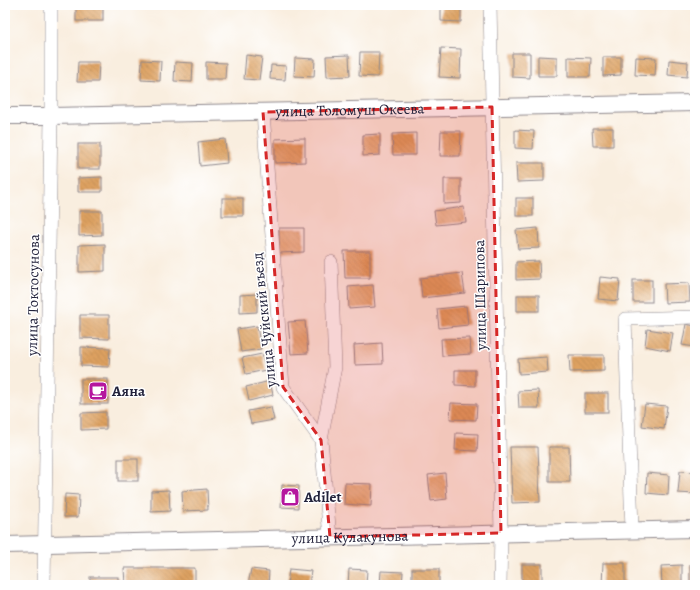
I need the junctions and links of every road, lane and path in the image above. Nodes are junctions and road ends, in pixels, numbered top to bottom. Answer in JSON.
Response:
{"nodes":[{"id":1,"x":51,"y":5,"type":"edge"},
{"id":2,"x":490,"y":5,"type":"edge"},
{"id":3,"x":695,"y":103,"type":"edge"},
{"id":4,"x":492,"y":107,"type":"junction"},
{"id":5,"x":263,"y":112,"type":"junction"},
{"id":6,"x":5,"y":116,"type":"edge"},
{"id":7,"x":51,"y":116,"type":"junction"},
{"id":8,"x":331,"y":262,"type":"dead end"},
{"id":9,"x":695,"y":317,"type":"edge"},
{"id":10,"x":321,"y":440,"type":"junction"},
{"id":11,"x":695,"y":529,"type":"edge"},
{"id":12,"x":632,"y":530,"type":"junction"},
{"id":13,"x":500,"y":533,"type":"junction"},
{"id":14,"x":330,"y":537,"type":"junction"},
{"id":15,"x":45,"y":544,"type":"junction"},
{"id":16,"x":5,"y":545,"type":"edge"},
{"id":17,"x":44,"y":585,"type":"edge"},
{"id":18,"x":500,"y":585,"type":"edge"}],
"edges":[{"from":1,"to":7,"type":"street","name":"улица Токтосунова"},
{"from":2,"to":4,"type":"street","name":"улица Шарипова"},
{"from":3,"to":4,"type":"street","name":"улица Толомуш Океева"},
{"from":4,"to":5,"type":"street","name":"улица Толомуш Океева"},
{"from":4,"to":13,"type":"street","name":"улица Шарипова"},
{"from":5,"to":7,"type":"street","name":"улица Толомуш Океева"},
{"from":5,"to":10,"type":"street","name":"улица Чуйский въезд"},
{"from":6,"to":7,"type":"street","name":"улица Толомуш Океева"},
{"from":7,"to":15,"type":"street","name":"улица Токтосунова"},
{"from":8,"to":10,"type":"street"},
{"from":9,"to":12,"type":"street"},
{"from":10,"to":14,"type":"street"},
{"from":11,"to":12,"type":"street","name":"улица Кулакунова"},
{"from":12,"to":13,"type":"street","name":"улица Кулакунова"},
{"from":13,"to":14,"type":"street","name":"улица Кулакунова"},
{"from":13,"to":18,"type":"street","name":"улица Шарипова"},
{"from":14,"to":15,"type":"street","name":"улица Кулакунова"},
{"from":15,"to":16,"type":"street","name":"улица Кулакунова"},
{"from":15,"to":17,"type":"street","name":"улица Токтосунова"}]}
